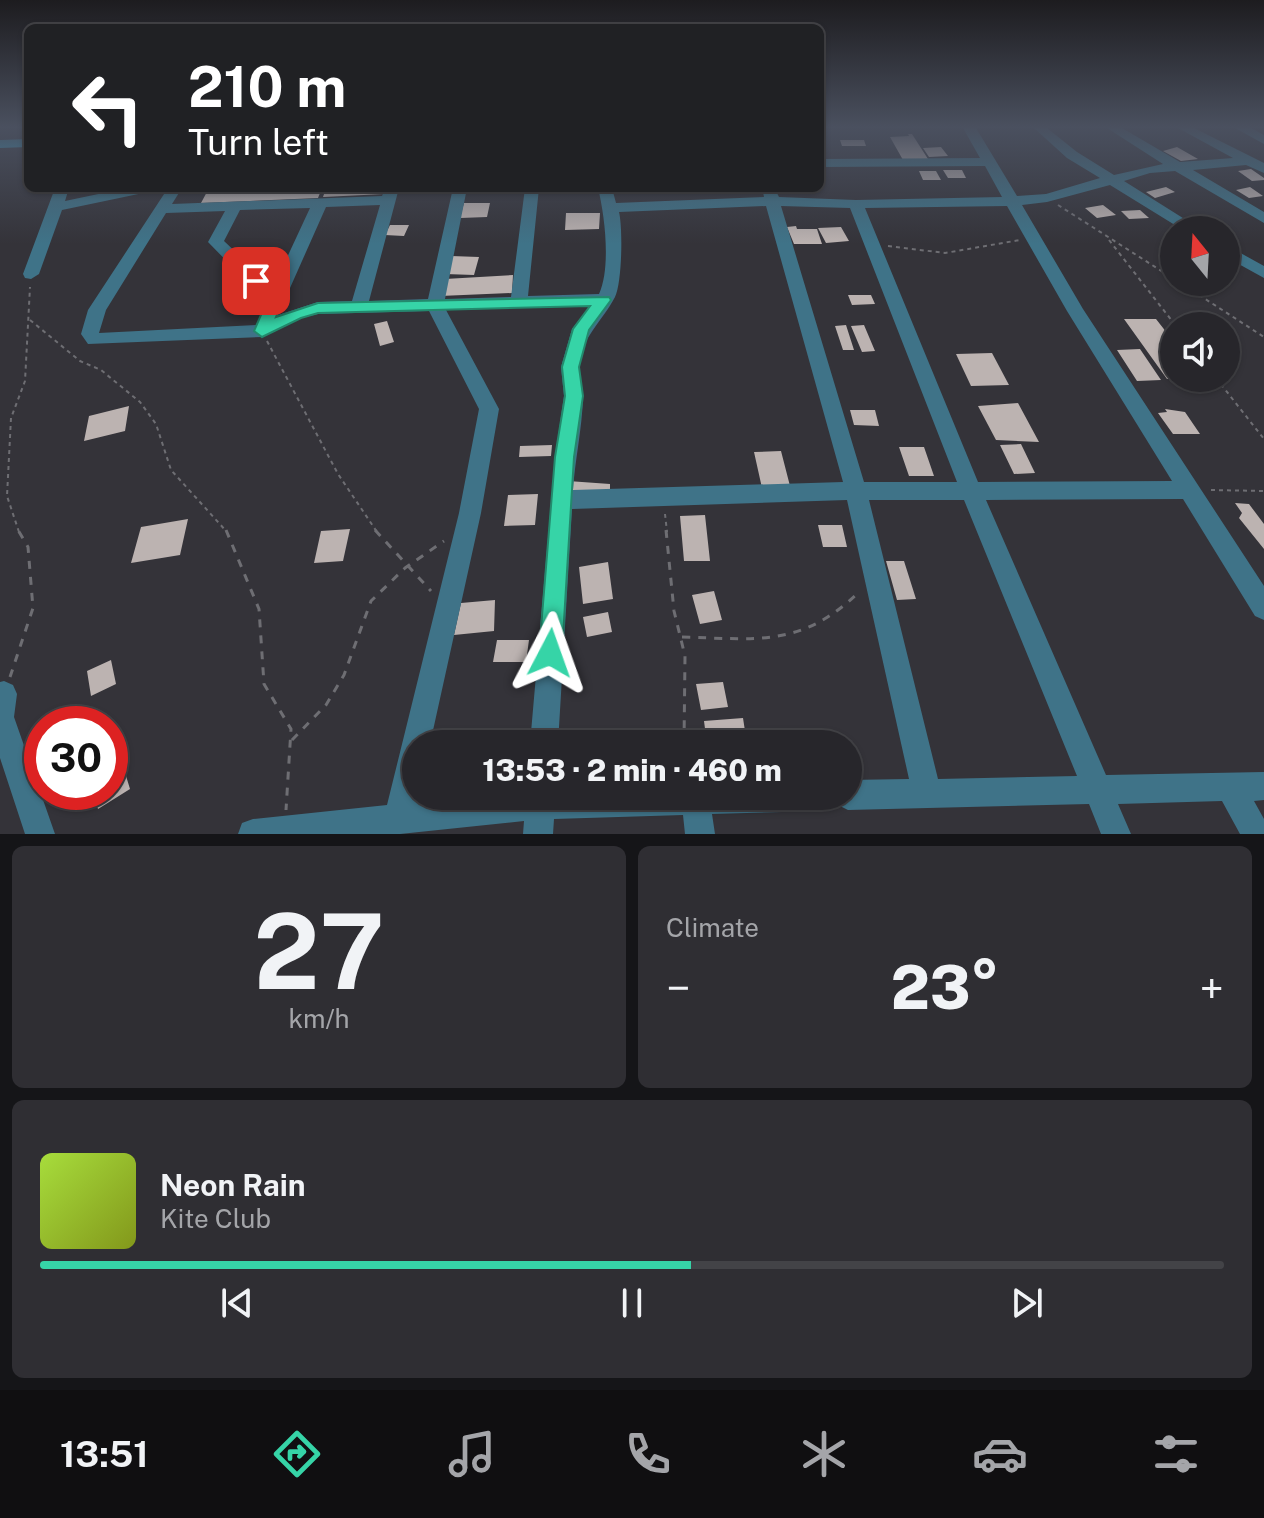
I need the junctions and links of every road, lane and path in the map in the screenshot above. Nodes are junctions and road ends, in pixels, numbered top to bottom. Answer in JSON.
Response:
{"nodes":[{"id":1,"x":993,"y":167,"type":"edge"},
{"id":2,"x":1092,"y":167,"type":"edge"},
{"id":3,"x":1175,"y":167,"type":"joint"},
{"id":4,"x":1112,"y":180,"type":"junction"},
{"id":5,"x":61,"y":192,"type":"edge"},
{"id":6,"x":128,"y":192,"type":"edge"},
{"id":7,"x":172,"y":192,"type":"edge"},
{"id":8,"x":459,"y":192,"type":"edge"},
{"id":9,"x":532,"y":192,"type":"edge"},
{"id":10,"x":391,"y":194,"type":"edge"},
{"id":11,"x":771,"y":195,"type":"edge"},
{"id":12,"x":608,"y":198,"type":"edge"},
{"id":13,"x":1047,"y":198,"type":"junction"},
{"id":14,"x":1013,"y":201,"type":"junction"},
{"id":15,"x":320,"y":203,"type":"junction"},
{"id":16,"x":856,"y":204,"type":"junction"},
{"id":17,"x":235,"y":206,"type":"junction"},
{"id":18,"x":55,"y":207,"type":"junction"},
{"id":19,"x":160,"y":209,"type":"junction"},
{"id":20,"x":1171,"y":216,"type":"edge"},
{"id":21,"x":1264,"y":218,"type":"edge"},
{"id":22,"x":1033,"y":237,"type":"junction"},
{"id":23,"x":1109,"y":239,"type":"junction"},
{"id":24,"x":871,"y":242,"type":"junction"},
{"id":25,"x":1240,"y":258,"type":"edge"},
{"id":26,"x":1160,"y":270,"type":"edge"},
{"id":27,"x":1264,"y":273,"type":"edge"},
{"id":28,"x":31,"y":274,"type":"joint"},
{"id":29,"x":1201,"y":296,"type":"edge"},
{"id":30,"x":603,"y":300,"type":"junction"},
{"id":31,"x":519,"y":304,"type":"junction"},
{"id":32,"x":435,"y":305,"type":"junction"},
{"id":33,"x":272,"y":308,"type":"junction"},
{"id":34,"x":358,"y":309,"type":"junction"},
{"id":35,"x":1165,"y":312,"type":"edge"},
{"id":36,"x":30,"y":320,"type":"junction"},
{"id":37,"x":262,"y":331,"type":"junction"},
{"id":38,"x":1264,"y":337,"type":"edge"},
{"id":39,"x":1227,"y":392,"type":"edge"},
{"id":40,"x":1264,"y":439,"type":"edge"},
{"id":41,"x":971,"y":489,"type":"junction"},
{"id":42,"x":1190,"y":490,"type":"junction"},
{"id":43,"x":856,"y":491,"type":"junction"},
{"id":44,"x":1264,"y":491,"type":"edge"},
{"id":45,"x":663,"y":497,"type":"junction"},
{"id":46,"x":562,"y":500,"type":"junction"},
{"id":47,"x":467,"y":525,"type":"junction"},
{"id":48,"x":405,"y":568,"type":"junction"},
{"id":49,"x":877,"y":579,"type":"junction"},
{"id":50,"x":447,"y":605,"type":"junction"},
{"id":51,"x":1264,"y":608,"type":"edge"},
{"id":52,"x":681,"y":637,"type":"junction"},
{"id":53,"x":4,"y":694,"type":"joint"},
{"id":54,"x":545,"y":730,"type":"edge"},
{"id":55,"x":684,"y":730,"type":"edge"},
{"id":56,"x":291,"y":741,"type":"junction"},
{"id":57,"x":1264,"y":786,"type":"edge"},
{"id":58,"x":1230,"y":787,"type":"junction"},
{"id":59,"x":1097,"y":789,"type":"junction"},
{"id":60,"x":927,"y":793,"type":"junction"},
{"id":61,"x":862,"y":795,"type":"edge"},
{"id":62,"x":565,"y":810,"type":"edge"},
{"id":63,"x":697,"y":810,"type":"edge"},
{"id":64,"x":539,"y":812,"type":"edge"},
{"id":65,"x":399,"y":819,"type":"junction"},
{"id":66,"x":284,"y":831,"type":"junction"},
{"id":67,"x":40,"y":834,"type":"edge"},
{"id":68,"x":253,"y":834,"type":"edge"},
{"id":69,"x":700,"y":834,"type":"edge"},
{"id":70,"x":1116,"y":834,"type":"edge"},
{"id":71,"x":1256,"y":834,"type":"edge"}],
"edges":[{"from":1,"to":14,"type":"street"},
{"from":2,"to":4,"type":"street"},
{"from":3,"to":4,"type":"street"},
{"from":3,"to":21,"type":"street"},
{"from":4,"to":13,"type":"street"},
{"from":4,"to":20,"type":"street"},
{"from":5,"to":18,"type":"street"},
{"from":6,"to":18,"type":"street"},
{"from":7,"to":19,"type":"street"},
{"from":8,"to":32,"type":"street"},
{"from":9,"to":31,"type":"street"},
{"from":10,"to":15,"type":"street"},
{"from":10,"to":34,"type":"street"},
{"from":11,"to":12,"type":"street"},
{"from":11,"to":16,"type":"street"},
{"from":11,"to":43,"type":"street"},
{"from":12,"to":30,"type":"street"},
{"from":13,"to":14,"type":"street"},
{"from":13,"to":23,"type":"path"},
{"from":14,"to":16,"type":"street"},
{"from":14,"to":22,"type":"street"},
{"from":15,"to":17,"type":"street"},
{"from":15,"to":33,"type":"street"},
{"from":16,"to":24,"type":"street"},
{"from":17,"to":19,"type":"street"},
{"from":17,"to":33,"type":"street"},
{"from":18,"to":28,"type":"street"},
{"from":19,"to":37,"type":"street"},
{"from":22,"to":24,"type":"path"},
{"from":22,"to":42,"type":"street"},
{"from":23,"to":26,"type":"path"},
{"from":23,"to":35,"type":"path"},
{"from":24,"to":41,"type":"street"},
{"from":25,"to":27,"type":"street"},
{"from":28,"to":36,"type":"path"},
{"from":29,"to":38,"type":"path"},
{"from":30,"to":31,"type":"street"},
{"from":30,"to":46,"type":"street"},
{"from":31,"to":32,"type":"street"},
{"from":32,"to":34,"type":"street"},
{"from":32,"to":47,"type":"street"},
{"from":33,"to":37,"type":"street"},
{"from":34,"to":37,"type":"street"},
{"from":36,"to":53,"type":"path"},
{"from":36,"to":56,"type":"path"},
{"from":37,"to":48,"type":"path"},
{"from":39,"to":40,"type":"path"},
{"from":41,"to":42,"type":"street"},
{"from":41,"to":43,"type":"street"},
{"from":41,"to":59,"type":"street"},
{"from":42,"to":44,"type":"path"},
{"from":42,"to":51,"type":"street"},
{"from":43,"to":45,"type":"street"},
{"from":43,"to":49,"type":"street"},
{"from":45,"to":46,"type":"street"},
{"from":45,"to":52,"type":"path"},
{"from":46,"to":54,"type":"street"},
{"from":47,"to":48,"type":"path"},
{"from":47,"to":50,"type":"street"},
{"from":48,"to":50,"type":"path"},
{"from":48,"to":56,"type":"path"},
{"from":49,"to":52,"type":"path"},
{"from":49,"to":60,"type":"street"},
{"from":50,"to":65,"type":"street"},
{"from":52,"to":55,"type":"path"},
{"from":53,"to":67,"type":"street"},
{"from":56,"to":66,"type":"path"},
{"from":57,"to":58,"type":"street"},
{"from":58,"to":59,"type":"street"},
{"from":58,"to":71,"type":"street"},
{"from":59,"to":60,"type":"street"},
{"from":59,"to":70,"type":"street"},
{"from":60,"to":61,"type":"street"},
{"from":62,"to":64,"type":"street"},
{"from":63,"to":69,"type":"street"},
{"from":64,"to":65,"type":"street"},
{"from":65,"to":66,"type":"street"},
{"from":66,"to":68,"type":"street"}]}
